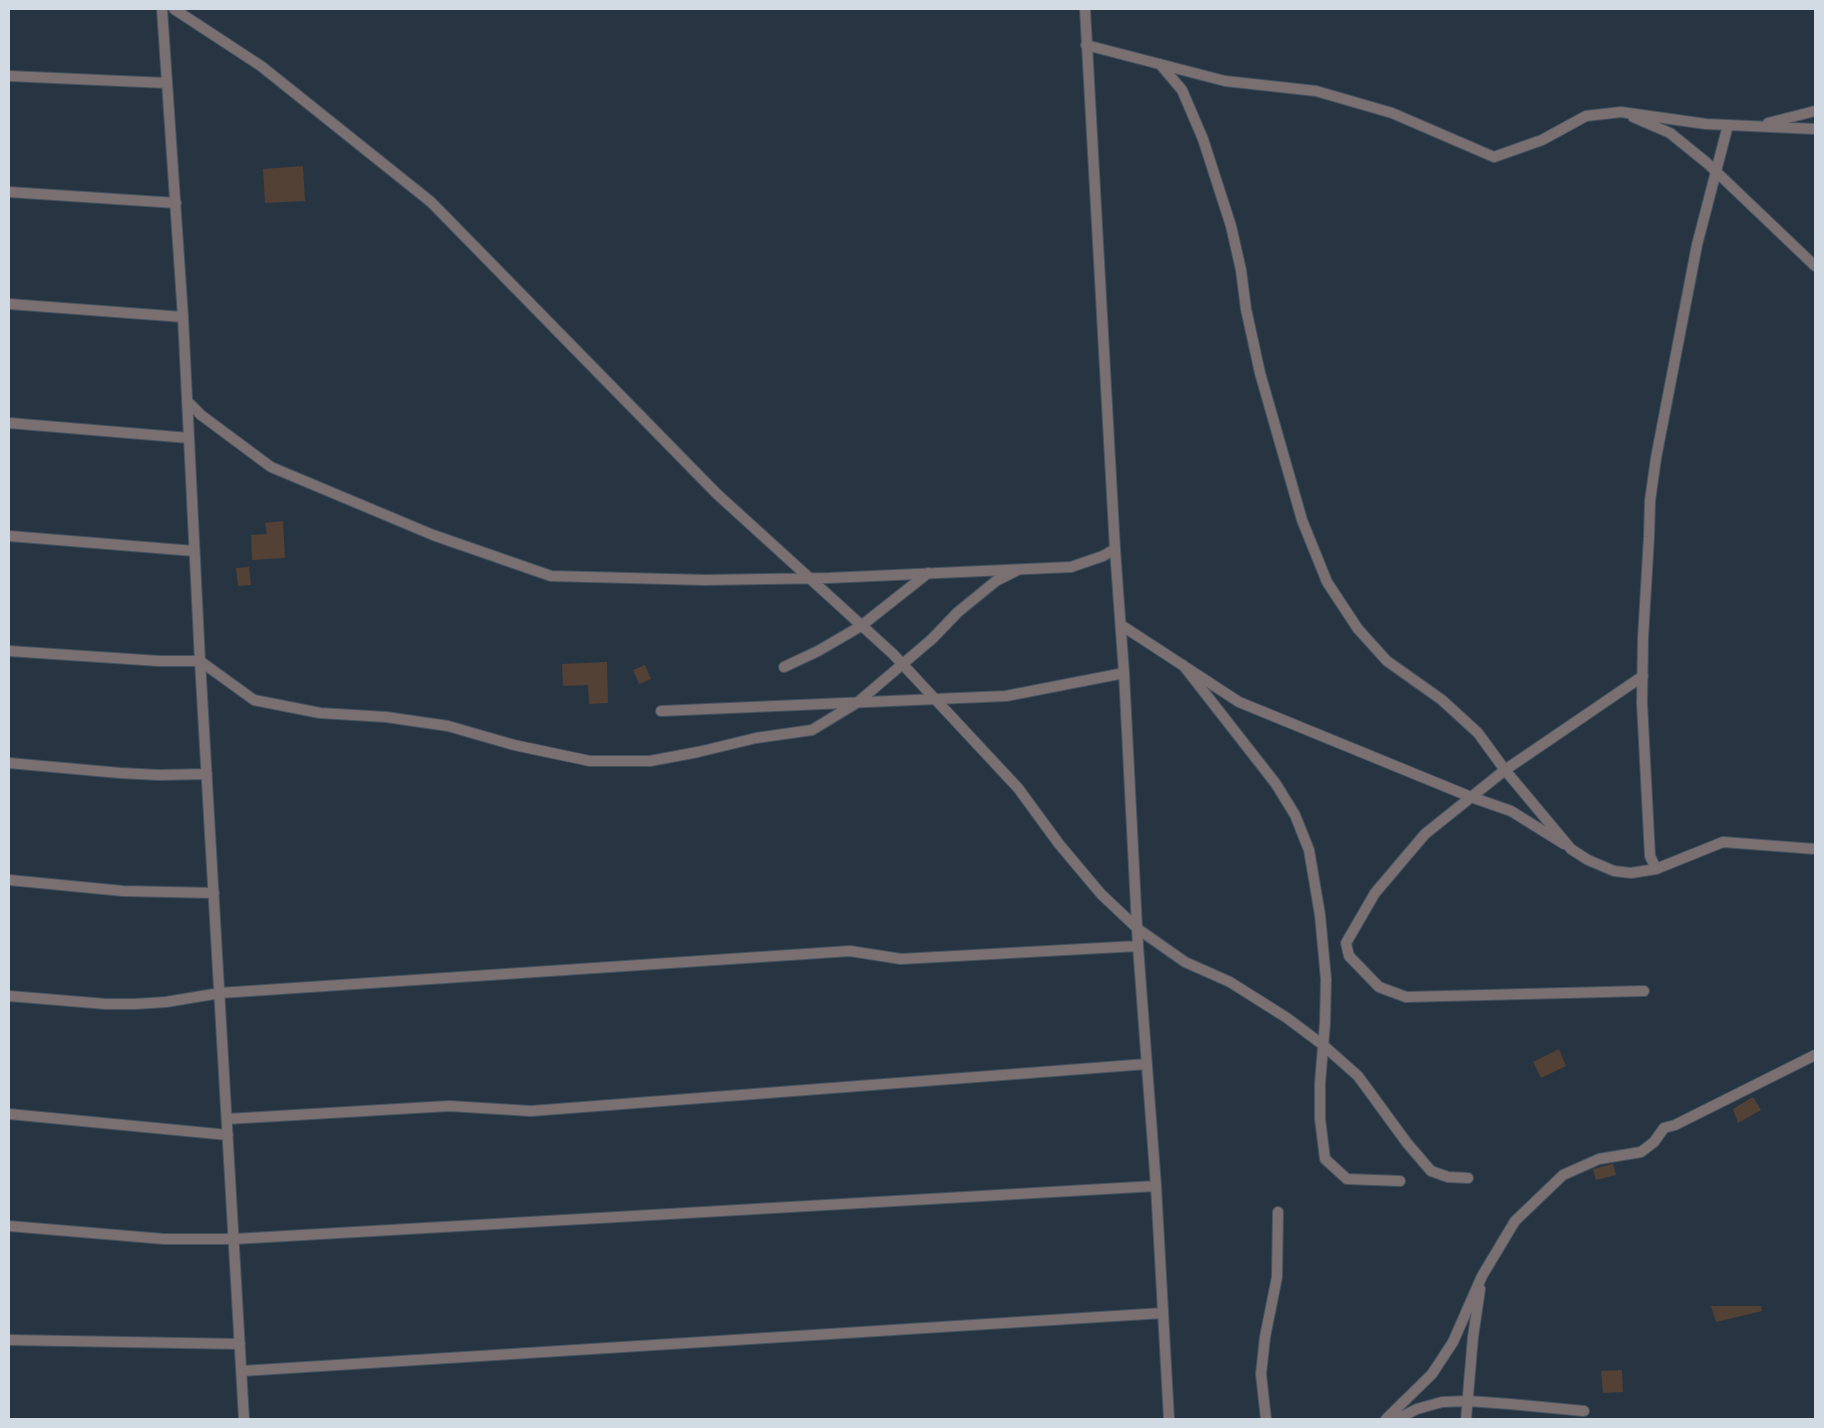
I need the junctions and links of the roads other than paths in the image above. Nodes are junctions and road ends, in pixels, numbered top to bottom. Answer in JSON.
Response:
{"nodes":[{"id":1,"x":162,"y":9,"type":"edge"},
{"id":2,"x":174,"y":9,"type":"edge"},
{"id":3,"x":1085,"y":9,"type":"edge"},
{"id":4,"x":1086,"y":44,"type":"junction"},
{"id":5,"x":1160,"y":64,"type":"junction"},
{"id":6,"x":9,"y":76,"type":"edge"},
{"id":7,"x":166,"y":83,"type":"junction"},
{"id":8,"x":1621,"y":112,"type":"junction"},
{"id":9,"x":1815,"y":112,"type":"edge"},
{"id":10,"x":1728,"y":125,"type":"junction"},
{"id":11,"x":1755,"y":126,"type":"junction"},
{"id":12,"x":1815,"y":129,"type":"edge"},
{"id":13,"x":1716,"y":171,"type":"junction"},
{"id":14,"x":9,"y":192,"type":"edge"},
{"id":15,"x":176,"y":203,"type":"junction"},
{"id":16,"x":1815,"y":266,"type":"edge"},
{"id":17,"x":9,"y":304,"type":"edge"},
{"id":18,"x":183,"y":317,"type":"junction"},
{"id":19,"x":187,"y":401,"type":"junction"},
{"id":20,"x":9,"y":423,"type":"edge"},
{"id":21,"x":189,"y":438,"type":"junction"},
{"id":22,"x":9,"y":536,"type":"edge"},
{"id":23,"x":194,"y":550,"type":"junction"},
{"id":24,"x":1115,"y":550,"type":"junction"},
{"id":25,"x":1018,"y":570,"type":"junction"},
{"id":26,"x":928,"y":574,"type":"junction"},
{"id":27,"x":808,"y":577,"type":"junction"},
{"id":28,"x":1121,"y":625,"type":"junction"},
{"id":29,"x":861,"y":626,"type":"junction"},
{"id":30,"x":9,"y":651,"type":"edge"},
{"id":31,"x":200,"y":661,"type":"junction"},
{"id":32,"x":902,"y":665,"type":"junction"},
{"id":33,"x":1183,"y":665,"type":"junction"},
{"id":34,"x":784,"y":668,"type":"dead end"},
{"id":35,"x":1124,"y":673,"type":"junction"},
{"id":36,"x":1643,"y":676,"type":"junction"},
{"id":37,"x":934,"y":699,"type":"junction"},
{"id":38,"x":858,"y":702,"type":"junction"},
{"id":39,"x":661,"y":711,"type":"dead end"},
{"id":40,"x":9,"y":763,"type":"edge"},
{"id":41,"x":1505,"y":770,"type":"junction"},
{"id":42,"x":207,"y":774,"type":"junction"},
{"id":43,"x":1471,"y":797,"type":"junction"},
{"id":44,"x":1571,"y":848,"type":"junction"},
{"id":45,"x":1815,"y":848,"type":"edge"},
{"id":46,"x":1656,"y":869,"type":"junction"},
{"id":47,"x":9,"y":880,"type":"edge"},
{"id":48,"x":214,"y":893,"type":"junction"},
{"id":49,"x":1138,"y":929,"type":"junction"},
{"id":50,"x":1138,"y":946,"type":"junction"},
{"id":51,"x":1644,"y":991,"type":"dead end"},
{"id":52,"x":220,"y":993,"type":"junction"},
{"id":53,"x":9,"y":996,"type":"edge"},
{"id":54,"x":1323,"y":1046,"type":"junction"},
{"id":55,"x":1815,"y":1055,"type":"edge"},
{"id":56,"x":1147,"y":1064,"type":"junction"},
{"id":57,"x":9,"y":1114,"type":"edge"},
{"id":58,"x":227,"y":1119,"type":"junction"},
{"id":59,"x":228,"y":1135,"type":"junction"},
{"id":60,"x":1468,"y":1178,"type":"dead end"},
{"id":61,"x":1400,"y":1181,"type":"dead end"},
{"id":62,"x":1156,"y":1186,"type":"junction"},
{"id":63,"x":1278,"y":1212,"type":"dead end"},
{"id":64,"x":9,"y":1226,"type":"edge"},
{"id":65,"x":234,"y":1239,"type":"junction"},
{"id":66,"x":1482,"y":1276,"type":"junction"},
{"id":67,"x":1163,"y":1313,"type":"junction"},
{"id":68,"x":9,"y":1340,"type":"edge"},
{"id":69,"x":240,"y":1344,"type":"junction"},
{"id":70,"x":242,"y":1371,"type":"junction"},
{"id":71,"x":1468,"y":1401,"type":"junction"},
{"id":72,"x":1584,"y":1411,"type":"dead end"},
{"id":73,"x":244,"y":1419,"type":"edge"},
{"id":74,"x":1169,"y":1419,"type":"edge"},
{"id":75,"x":1266,"y":1419,"type":"edge"},
{"id":76,"x":1386,"y":1419,"type":"edge"},
{"id":77,"x":1397,"y":1419,"type":"edge"},
{"id":78,"x":1466,"y":1419,"type":"edge"}],
"edges":[{"from":1,"to":7,"type":"street"},
{"from":2,"to":27,"type":"street"},
{"from":3,"to":4,"type":"street"},
{"from":4,"to":5,"type":"street"},
{"from":4,"to":24,"type":"street"},
{"from":5,"to":8,"type":"street"},
{"from":5,"to":41,"type":"street"},
{"from":6,"to":7,"type":"street"},
{"from":7,"to":15,"type":"street"},
{"from":8,"to":10,"type":"street"},
{"from":8,"to":13,"type":"street"},
{"from":9,"to":11,"type":"street"},
{"from":10,"to":11,"type":"street"},
{"from":10,"to":13,"type":"street"},
{"from":11,"to":12,"type":"street"},
{"from":13,"to":16,"type":"street"},
{"from":13,"to":36,"type":"street"},
{"from":14,"to":15,"type":"street"},
{"from":15,"to":18,"type":"street"},
{"from":17,"to":18,"type":"street"},
{"from":18,"to":19,"type":"street"},
{"from":19,"to":21,"type":"street"},
{"from":19,"to":27,"type":"street"},
{"from":20,"to":21,"type":"street"},
{"from":21,"to":23,"type":"street"},
{"from":22,"to":23,"type":"street"},
{"from":23,"to":31,"type":"street"},
{"from":24,"to":25,"type":"street"},
{"from":24,"to":28,"type":"street"},
{"from":25,"to":26,"type":"street"},
{"from":25,"to":32,"type":"street"},
{"from":26,"to":27,"type":"street"},
{"from":26,"to":29,"type":"street"},
{"from":27,"to":29,"type":"street"},
{"from":28,"to":33,"type":"street"},
{"from":28,"to":35,"type":"street"},
{"from":29,"to":32,"type":"street"},
{"from":29,"to":34,"type":"street"},
{"from":30,"to":31,"type":"street"},
{"from":31,"to":38,"type":"street"},
{"from":31,"to":42,"type":"street"},
{"from":32,"to":37,"type":"street"},
{"from":32,"to":38,"type":"street"},
{"from":33,"to":43,"type":"street"},
{"from":33,"to":54,"type":"street"},
{"from":35,"to":37,"type":"street"},
{"from":35,"to":49,"type":"street"},
{"from":36,"to":41,"type":"street"},
{"from":36,"to":46,"type":"street"},
{"from":37,"to":38,"type":"street"},
{"from":37,"to":49,"type":"street"},
{"from":38,"to":39,"type":"street"},
{"from":40,"to":42,"type":"street"},
{"from":41,"to":43,"type":"street"},
{"from":41,"to":44,"type":"street"},
{"from":42,"to":48,"type":"street"},
{"from":43,"to":44,"type":"street"},
{"from":43,"to":51,"type":"street"},
{"from":44,"to":46,"type":"street"},
{"from":45,"to":46,"type":"street"},
{"from":47,"to":48,"type":"street"},
{"from":48,"to":52,"type":"street"},
{"from":49,"to":50,"type":"street"},
{"from":49,"to":54,"type":"street"},
{"from":50,"to":52,"type":"street"},
{"from":50,"to":56,"type":"street"},
{"from":52,"to":53,"type":"street"},
{"from":52,"to":58,"type":"street"},
{"from":54,"to":60,"type":"street"},
{"from":54,"to":61,"type":"street"},
{"from":55,"to":66,"type":"street"},
{"from":56,"to":58,"type":"street"},
{"from":56,"to":62,"type":"street"},
{"from":57,"to":59,"type":"street"},
{"from":58,"to":59,"type":"street"},
{"from":59,"to":65,"type":"street"},
{"from":62,"to":65,"type":"street"},
{"from":62,"to":67,"type":"street"},
{"from":63,"to":75,"type":"street"},
{"from":64,"to":65,"type":"street"},
{"from":65,"to":69,"type":"street"},
{"from":66,"to":71,"type":"street"},
{"from":66,"to":76,"type":"street"},
{"from":67,"to":70,"type":"street"},
{"from":67,"to":74,"type":"street"},
{"from":68,"to":69,"type":"street"},
{"from":69,"to":70,"type":"street"},
{"from":70,"to":73,"type":"street"},
{"from":71,"to":72,"type":"street"},
{"from":71,"to":77,"type":"street"},
{"from":71,"to":78,"type":"street"}]}
